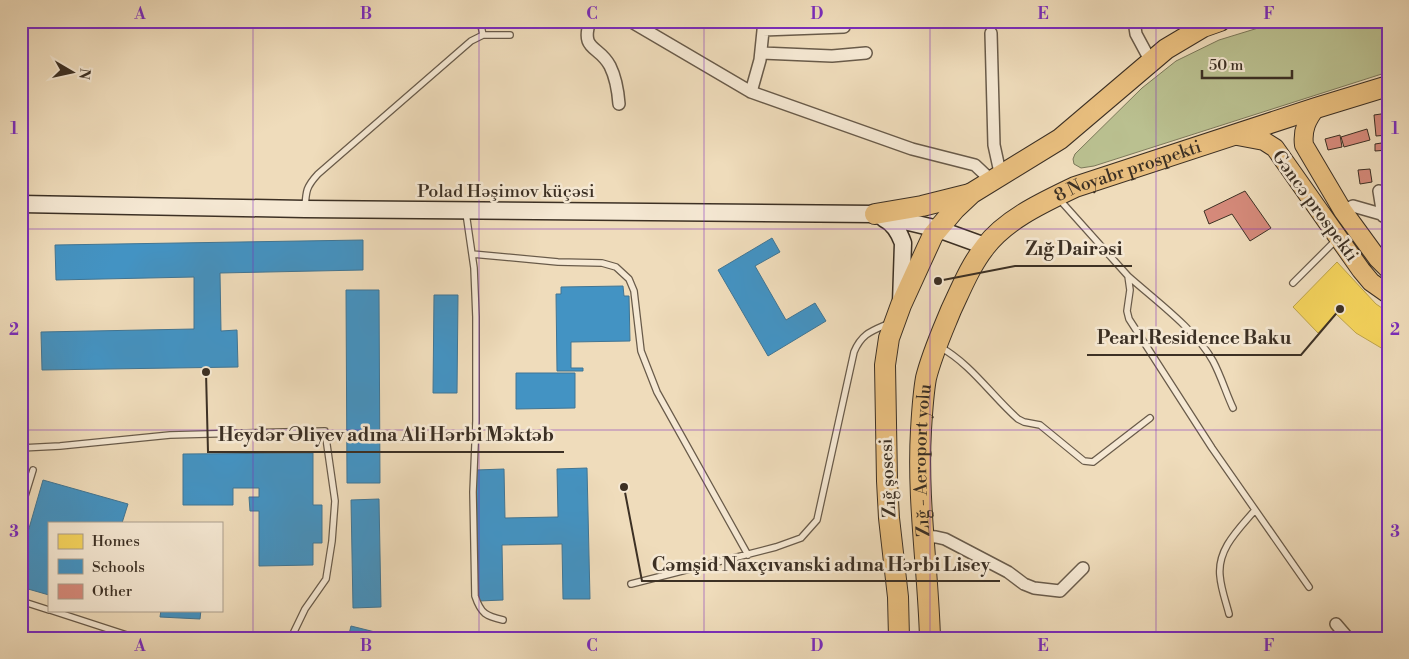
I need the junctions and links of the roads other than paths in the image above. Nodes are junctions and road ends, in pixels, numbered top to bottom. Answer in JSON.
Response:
{"nodes":[{"id":1,"x":480,"y":21,"type":"edge"},
{"id":2,"x":590,"y":21,"type":"edge"},
{"id":3,"x":630,"y":21,"type":"edge"},
{"id":4,"x":1134,"y":21,"type":"edge"},
{"id":5,"x":1208,"y":23,"type":"edge"},
{"id":6,"x":763,"y":26,"type":"edge"},
{"id":7,"x":844,"y":27,"type":"dead end"},
{"id":8,"x":992,"y":33,"type":"dead end"},
{"id":9,"x":483,"y":35,"type":"junction"},
{"id":10,"x":510,"y":35,"type":"dead end"},
{"id":11,"x":761,"y":52,"type":"junction"},
{"id":12,"x":866,"y":52,"type":"dead end"},
{"id":13,"x":1150,"y":60,"type":"junction"},
{"id":14,"x":1388,"y":86,"type":"edge"},
{"id":15,"x":751,"y":92,"type":"junction"},
{"id":16,"x":619,"y":104,"type":"dead end"},
{"id":17,"x":1316,"y":108,"type":"junction"},
{"id":18,"x":1232,"y":135,"type":"junction"},
{"id":19,"x":997,"y":179,"type":"junction"},
{"id":20,"x":1379,"y":191,"type":"dead end"},
{"id":21,"x":972,"y":193,"type":"junction"},
{"id":22,"x":1056,"y":196,"type":"junction"},
{"id":23,"x":21,"y":204,"type":"edge"},
{"id":24,"x":305,"y":210,"type":"junction"},
{"id":25,"x":466,"y":211,"type":"junction"},
{"id":26,"x":1344,"y":211,"type":"junction"},
{"id":27,"x":874,"y":214,"type":"junction"},
{"id":28,"x":1385,"y":216,"type":"edge"},
{"id":29,"x":938,"y":229,"type":"junction"},
{"id":30,"x":1338,"y":238,"type":"junction"},
{"id":31,"x":985,"y":246,"type":"junction"},
{"id":32,"x":472,"y":254,"type":"junction"},
{"id":33,"x":1388,"y":270,"type":"edge"},
{"id":34,"x":1128,"y":276,"type":"junction"},
{"id":35,"x":1292,"y":283,"type":"dead end"},
{"id":36,"x":1388,"y":294,"type":"edge"},
{"id":37,"x":898,"y":312,"type":"junction"},
{"id":38,"x":936,"y":344,"type":"junction"},
{"id":39,"x":1233,"y":408,"type":"dead end"},
{"id":40,"x":1150,"y":418,"type":"dead end"},
{"id":41,"x":21,"y":448,"type":"edge"},
{"id":42,"x":33,"y":470,"type":"dead end"},
{"id":43,"x":21,"y":509,"type":"edge"},
{"id":44,"x":1256,"y":510,"type":"junction"},
{"id":45,"x":922,"y":536,"type":"junction"},
{"id":46,"x":748,"y":555,"type":"junction"},
{"id":47,"x":1083,"y":568,"type":"dead end"},
{"id":48,"x":631,"y":584,"type":"dead end"},
{"id":49,"x":1309,"y":587,"type":"dead end"},
{"id":50,"x":21,"y":601,"type":"edge"},
{"id":51,"x":48,"y":610,"type":"edge"},
{"id":52,"x":55,"y":612,"type":"edge"},
{"id":53,"x":1229,"y":614,"type":"dead end"},
{"id":54,"x":503,"y":620,"type":"dead end"},
{"id":55,"x":1336,"y":624,"type":"dead end"},
{"id":56,"x":136,"y":638,"type":"edge"},
{"id":57,"x":291,"y":638,"type":"edge"},
{"id":58,"x":899,"y":638,"type":"edge"},
{"id":59,"x":930,"y":638,"type":"edge"},
{"id":60,"x":1348,"y":638,"type":"edge"}],
"edges":[{"from":1,"to":9,"type":"lane"},
{"from":2,"to":16,"type":"street"},
{"from":3,"to":15,"type":"street"},
{"from":4,"to":13,"type":"street"},
{"from":5,"to":13,"type":"highway"},
{"from":6,"to":7,"type":"street"},
{"from":6,"to":11,"type":"street"},
{"from":8,"to":19,"type":"street"},
{"from":9,"to":10,"type":"lane"},
{"from":9,"to":24,"type":"lane"},
{"from":11,"to":12,"type":"street"},
{"from":11,"to":15,"type":"street"},
{"from":13,"to":19,"type":"highway"},
{"from":14,"to":17,"type":"highway","name":"8 Noyabr prospekti"},
{"from":15,"to":19,"type":"street"},
{"from":17,"to":18,"type":"highway","name":"8 Noyabr prospekti"},
{"from":17,"to":26,"type":"main road","name":"Gəncə prospekti"},
{"from":18,"to":22,"type":"highway","name":"8 Noyabr prospekti"},
{"from":18,"to":30,"type":"main road","name":"Gəncə prospekti"},
{"from":19,"to":21,"type":"highway"},
{"from":20,"to":28,"type":"street"},
{"from":21,"to":27,"type":"highway"},
{"from":21,"to":29,"type":"highway"},
{"from":22,"to":31,"type":"highway","name":"8 Noyabr prospekti"},
{"from":22,"to":34,"type":"lane"},
{"from":23,"to":24,"type":"street","name":"Polad Həşimov küçəsi"},
{"from":24,"to":25,"type":"street","name":"Polad Həşimov küçəsi"},
{"from":25,"to":27,"type":"street","name":"Polad Həşimov küçəsi"},
{"from":25,"to":32,"type":"lane"},
{"from":26,"to":28,"type":"street"},
{"from":26,"to":33,"type":"main road","name":"Gəncə prospekti"},
{"from":27,"to":29,"type":"street","name":"Polad Həşimov küçəsi"},
{"from":27,"to":37,"type":"street"},
{"from":29,"to":31,"type":"street","name":"Polad Həşimov küçəsi"},
{"from":29,"to":37,"type":"highway"},
{"from":30,"to":35,"type":"lane"},
{"from":30,"to":36,"type":"main road","name":"Gəncə prospekti"},
{"from":31,"to":38,"type":"highway","name":"8 Noyabr prospekti"},
{"from":32,"to":46,"type":"lane"},
{"from":32,"to":54,"type":"lane"},
{"from":34,"to":39,"type":"lane"},
{"from":34,"to":44,"type":"lane"},
{"from":37,"to":46,"type":"lane"},
{"from":37,"to":58,"type":"highway","name":"Zığ şosesi"},
{"from":38,"to":40,"type":"lane"},
{"from":38,"to":45,"type":"highway","name":"Zığ - Aeroport yolu"},
{"from":41,"to":57,"type":"lane"},
{"from":42,"to":43,"type":"lane"},
{"from":44,"to":49,"type":"lane"},
{"from":44,"to":53,"type":"lane"},
{"from":45,"to":47,"type":"street"},
{"from":45,"to":59,"type":"highway","name":"Zığ - Aeroport yolu"},
{"from":46,"to":48,"type":"lane"},
{"from":50,"to":51,"type":"lane"},
{"from":52,"to":56,"type":"lane"},
{"from":55,"to":60,"type":"street"}]}
